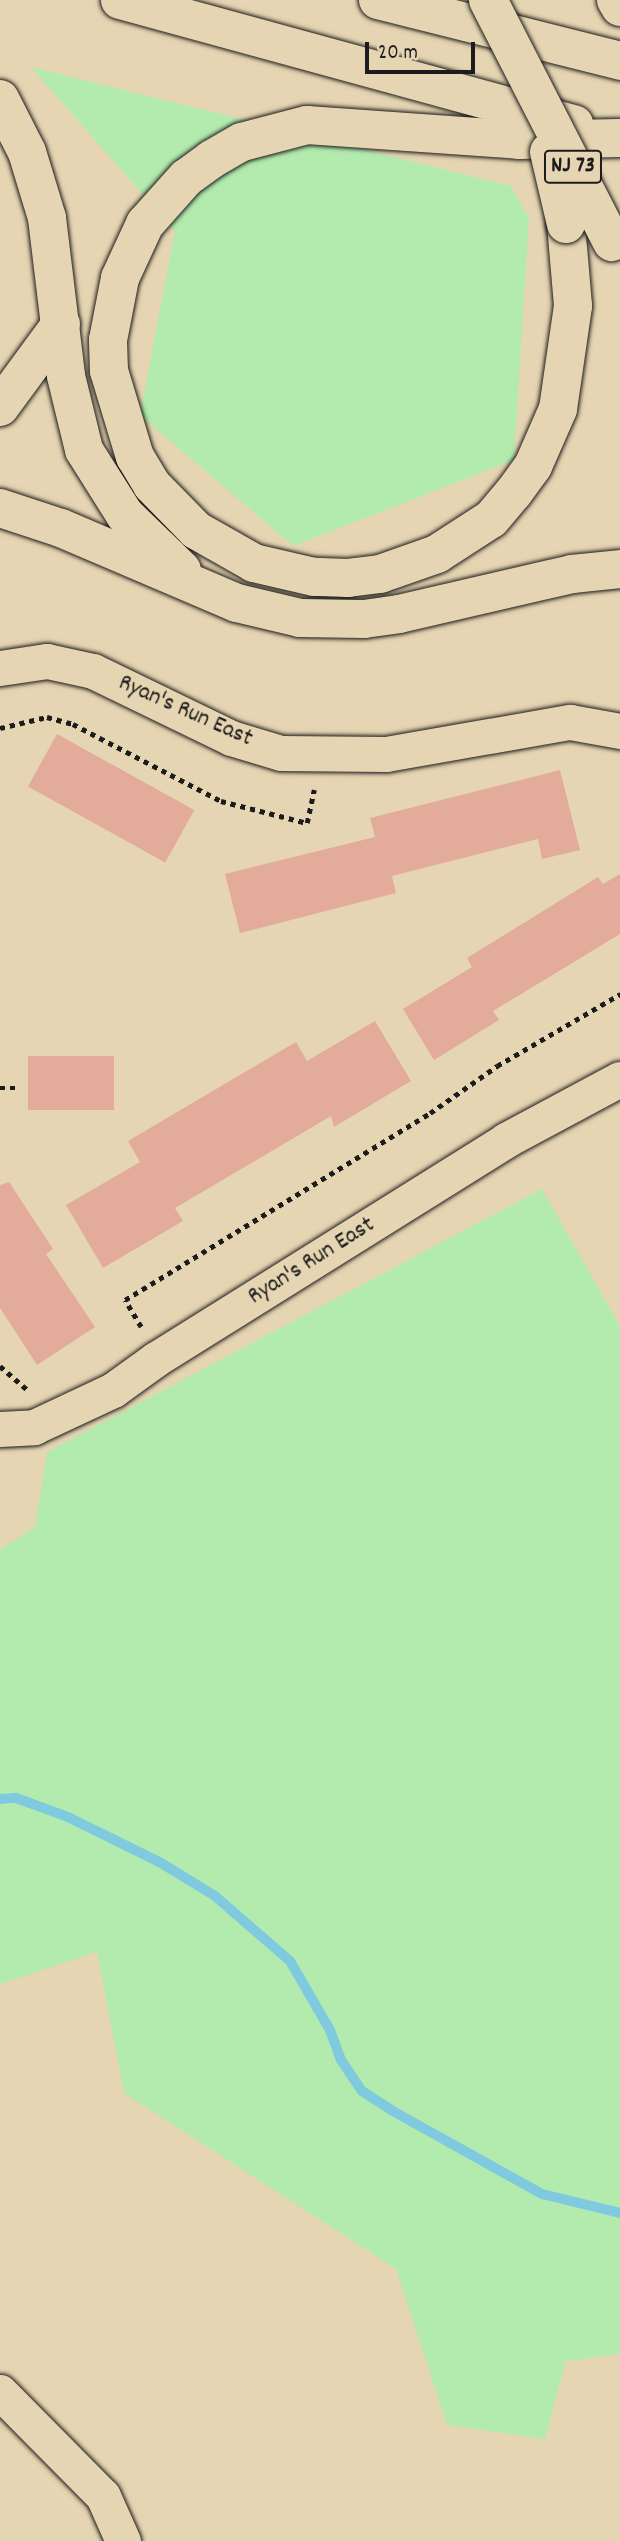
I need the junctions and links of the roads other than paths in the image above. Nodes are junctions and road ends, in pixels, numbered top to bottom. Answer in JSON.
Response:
{"nodes":[{"id":1,"x":120,"y":0,"type":"edge"},
{"id":2,"x":378,"y":0,"type":"edge"},
{"id":3,"x":488,"y":0,"type":"edge"},
{"id":4,"x":615,"y":0,"type":"edge"},
{"id":5,"x":620,"y":8,"type":"edge"},
{"id":6,"x":620,"y":48,"type":"edge"},
{"id":7,"x":574,"y":49,"type":"junction"},
{"id":8,"x":620,"y":61,"type":"edge"},
{"id":9,"x":534,"y":92,"type":"junction"},
{"id":10,"x":0,"y":99,"type":"edge"},
{"id":11,"x":620,"y":137,"type":"edge"},
{"id":12,"x":616,"y":249,"type":"edge"},
{"id":13,"x":61,"y":324,"type":"junction"},
{"id":14,"x":0,"y":407,"type":"edge"},
{"id":15,"x":0,"y":508,"type":"edge"},
{"id":16,"x":620,"y":569,"type":"edge"},
{"id":17,"x":205,"y":590,"type":"junction"},
{"id":18,"x":0,"y":668,"type":"edge"},
{"id":19,"x":620,"y":731,"type":"edge"},
{"id":20,"x":620,"y":1079,"type":"edge"},
{"id":21,"x":0,"y":1429,"type":"edge"},
{"id":22,"x":0,"y":2392,"type":"edge"},
{"id":23,"x":123,"y":2541,"type":"edge"}],
"edges":[{"from":1,"to":11,"type":"highway"},
{"from":2,"to":7,"type":"highway"},
{"from":3,"to":9,"type":"highway","number":"NJ 73","bridge":true},
{"from":4,"to":5,"type":"highway"},
{"from":6,"to":7,"type":"highway"},
{"from":7,"to":8,"type":"highway"},
{"from":9,"to":11,"type":"highway","bridge":true},
{"from":9,"to":12,"type":"highway","number":"NJ 73","bridge":true},
{"from":10,"to":13,"type":"highway"},
{"from":13,"to":14,"type":"highway"},
{"from":13,"to":17,"type":"highway"},
{"from":15,"to":17,"type":"highway"},
{"from":16,"to":17,"type":"highway"},
{"from":18,"to":19,"type":"street","name":"Ryan's Run East"},
{"from":20,"to":21,"type":"street","name":"Ryan's Run East"},
{"from":22,"to":23,"type":"street"}]}
